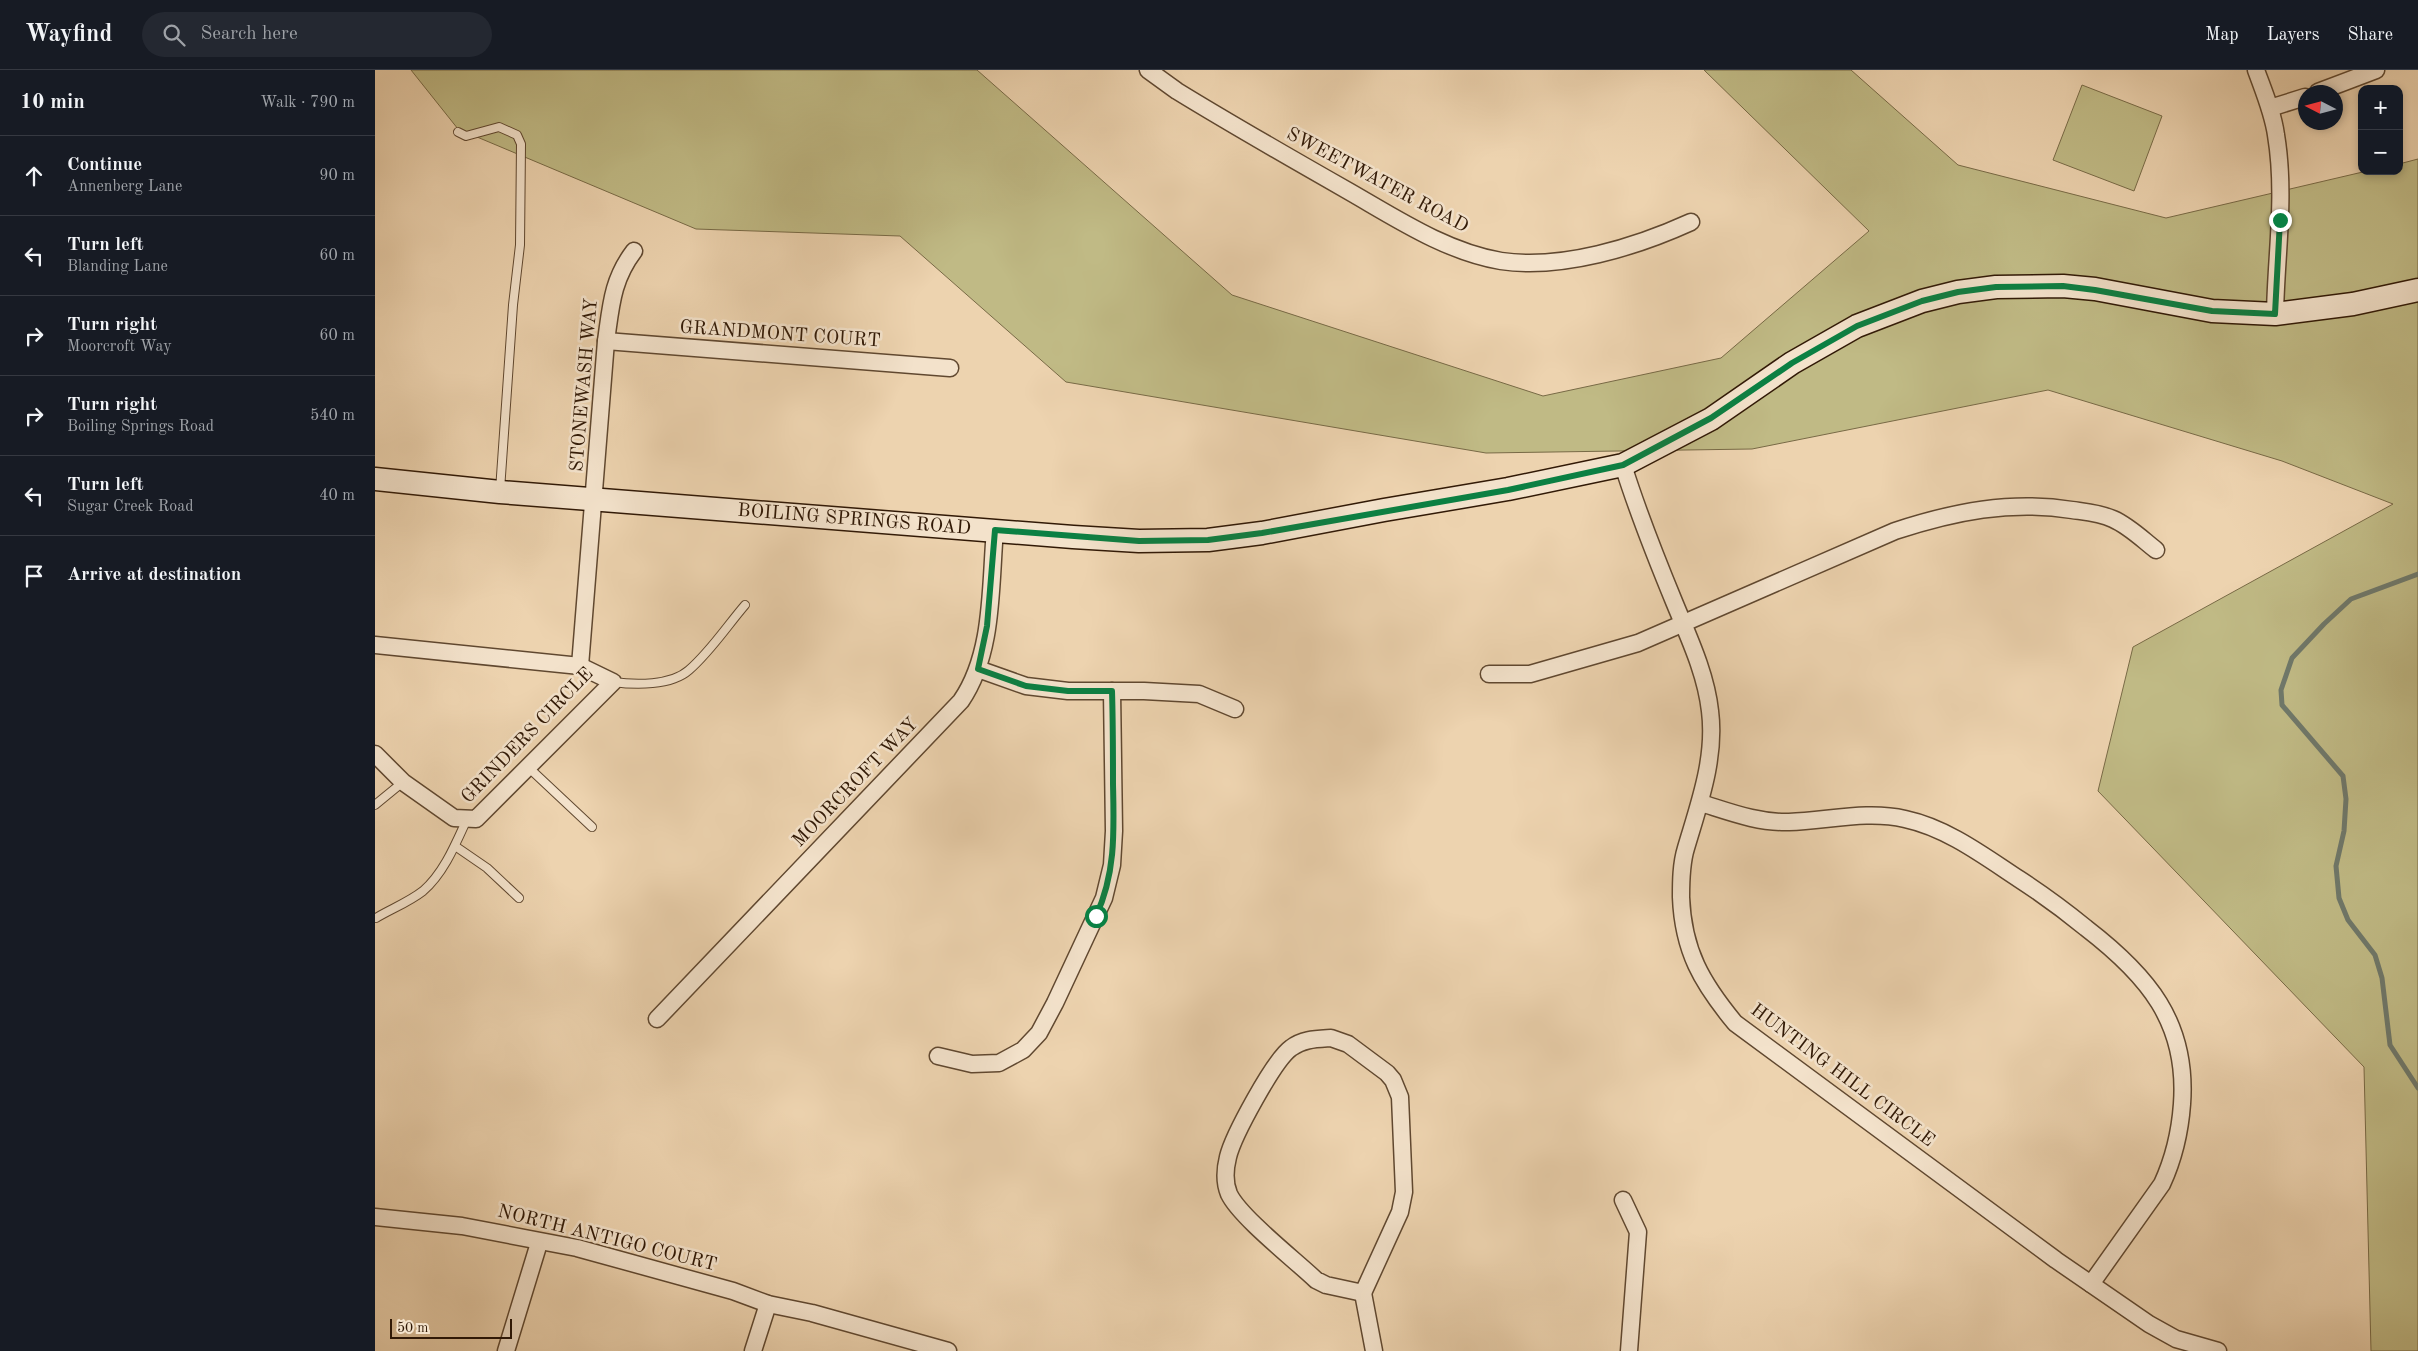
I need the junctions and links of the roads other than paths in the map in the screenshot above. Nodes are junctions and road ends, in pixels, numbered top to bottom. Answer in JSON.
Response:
{"nodes":[{"id":1,"x":1149,"y":70,"type":"edge"},
{"id":2,"x":2256,"y":70,"type":"edge"},
{"id":3,"x":2376,"y":70,"type":"edge"},
{"id":4,"x":2336,"y":85,"type":"edge"},
{"id":5,"x":2298,"y":99,"type":"edge"},
{"id":6,"x":2271,"y":108,"type":"junction"},
{"id":7,"x":458,"y":132,"type":"dead end"},
{"id":8,"x":1691,"y":222,"type":"dead end"},
{"id":9,"x":634,"y":251,"type":"dead end"},
{"id":10,"x":2418,"y":290,"type":"edge"},
{"id":11,"x":2275,"y":314,"type":"junction"},
{"id":12,"x":606,"y":341,"type":"junction"},
{"id":13,"x":950,"y":368,"type":"dead end"},
{"id":14,"x":1623,"y":465,"type":"junction"},
{"id":15,"x":375,"y":480,"type":"edge"},
{"id":16,"x":500,"y":492,"type":"junction"},
{"id":17,"x":595,"y":498,"type":"junction"},
{"id":18,"x":995,"y":530,"type":"junction"},
{"id":19,"x":2156,"y":550,"type":"dead end"},
{"id":20,"x":745,"y":605,"type":"dead end"},
{"id":21,"x":1683,"y":624,"type":"junction"},
{"id":22,"x":375,"y":645,"type":"edge"},
{"id":23,"x":580,"y":666,"type":"junction"},
{"id":24,"x":978,"y":669,"type":"junction"},
{"id":25,"x":1489,"y":674,"type":"dead end"},
{"id":26,"x":613,"y":682,"type":"junction"},
{"id":27,"x":1112,"y":691,"type":"junction"},
{"id":28,"x":1235,"y":709,"type":"dead end"},
{"id":29,"x":375,"y":754,"type":"edge"},
{"id":30,"x":528,"y":767,"type":"junction"},
{"id":31,"x":403,"y":782,"type":"junction"},
{"id":32,"x":1701,"y":803,"type":"junction"},
{"id":33,"x":375,"y":805,"type":"edge"},
{"id":34,"x":467,"y":819,"type":"junction"},
{"id":35,"x":592,"y":827,"type":"dead end"},
{"id":36,"x":455,"y":846,"type":"junction"},
{"id":37,"x":519,"y":898,"type":"dead end"},
{"id":38,"x":376,"y":918,"type":"dead end"},
{"id":39,"x":657,"y":1019,"type":"dead end"},
{"id":40,"x":938,"y":1056,"type":"dead end"},
{"id":41,"x":1623,"y":1200,"type":"dead end"},
{"id":42,"x":375,"y":1216,"type":"edge"},
{"id":43,"x":539,"y":1242,"type":"junction"},
{"id":44,"x":2091,"y":1284,"type":"junction"},
{"id":45,"x":1363,"y":1294,"type":"junction"},
{"id":46,"x":768,"y":1304,"type":"junction"},
{"id":47,"x":506,"y":1351,"type":"edge"},
{"id":48,"x":753,"y":1351,"type":"edge"},
{"id":49,"x":948,"y":1351,"type":"edge"},
{"id":50,"x":1374,"y":1351,"type":"edge"},
{"id":51,"x":1629,"y":1351,"type":"edge"},
{"id":52,"x":2218,"y":1351,"type":"edge"}],
"edges":[{"from":1,"to":8,"type":"street","name":"SWEETWATER ROAD"},
{"from":2,"to":6,"type":"street"},
{"from":3,"to":4,"type":"street"},
{"from":5,"to":6,"type":"street"},
{"from":6,"to":11,"type":"street"},
{"from":7,"to":16,"type":"lane"},
{"from":9,"to":12,"type":"street","name":"STONEWASH WAY"},
{"from":10,"to":11,"type":"street","name":"BOILING SPRINGS ROAD"},
{"from":11,"to":14,"type":"street","name":"BOILING SPRINGS ROAD"},
{"from":12,"to":13,"type":"street","name":"GRANDMONT COURT"},
{"from":12,"to":17,"type":"street","name":"STONEWASH WAY"},
{"from":14,"to":18,"type":"street","name":"BOILING SPRINGS ROAD"},
{"from":14,"to":21,"type":"street","name":"HUNTING HILL CIRCLE"},
{"from":15,"to":16,"type":"street","name":"BOILING SPRINGS ROAD"},
{"from":16,"to":17,"type":"street","name":"BOILING SPRINGS ROAD"},
{"from":17,"to":18,"type":"street","name":"BOILING SPRINGS ROAD"},
{"from":17,"to":23,"type":"street","name":"GRINDERS CIRCLE"},
{"from":18,"to":24,"type":"street","name":"MOORCROFT WAY"},
{"from":19,"to":21,"type":"street"},
{"from":20,"to":26,"type":"lane"},
{"from":21,"to":25,"type":"street"},
{"from":21,"to":32,"type":"street","name":"HUNTING HILL CIRCLE"},
{"from":22,"to":23,"type":"street","name":"GRINDERS CIRCLE"},
{"from":23,"to":26,"type":"street","name":"GRINDERS CIRCLE"},
{"from":24,"to":27,"type":"street"},
{"from":24,"to":39,"type":"street","name":"MOORCROFT WAY"},
{"from":26,"to":30,"type":"street","name":"GRINDERS CIRCLE"},
{"from":27,"to":28,"type":"street"},
{"from":27,"to":40,"type":"street"},
{"from":29,"to":31,"type":"street","name":"GRINDERS CIRCLE"},
{"from":30,"to":34,"type":"street","name":"GRINDERS CIRCLE"},
{"from":30,"to":35,"type":"lane"},
{"from":31,"to":33,"type":"lane"},
{"from":31,"to":34,"type":"street","name":"GRINDERS CIRCLE"},
{"from":32,"to":44,"type":"street","name":"HUNTING HILL CIRCLE"},
{"from":32,"to":44,"type":"street"},
{"from":34,"to":36,"type":"lane"},
{"from":36,"to":37,"type":"lane"},
{"from":36,"to":38,"type":"lane"},
{"from":41,"to":51,"type":"street"},
{"from":42,"to":43,"type":"street","name":"NORTH ANTIGO COURT"},
{"from":43,"to":46,"type":"street","name":"NORTH ANTIGO COURT"},
{"from":43,"to":47,"type":"street"},
{"from":44,"to":52,"type":"street","name":"HUNTING HILL CIRCLE"},
{"from":45,"to":45,"type":"street"},
{"from":45,"to":50,"type":"street"},
{"from":46,"to":48,"type":"street"},
{"from":46,"to":49,"type":"street","name":"NORTH ANTIGO COURT"}]}
